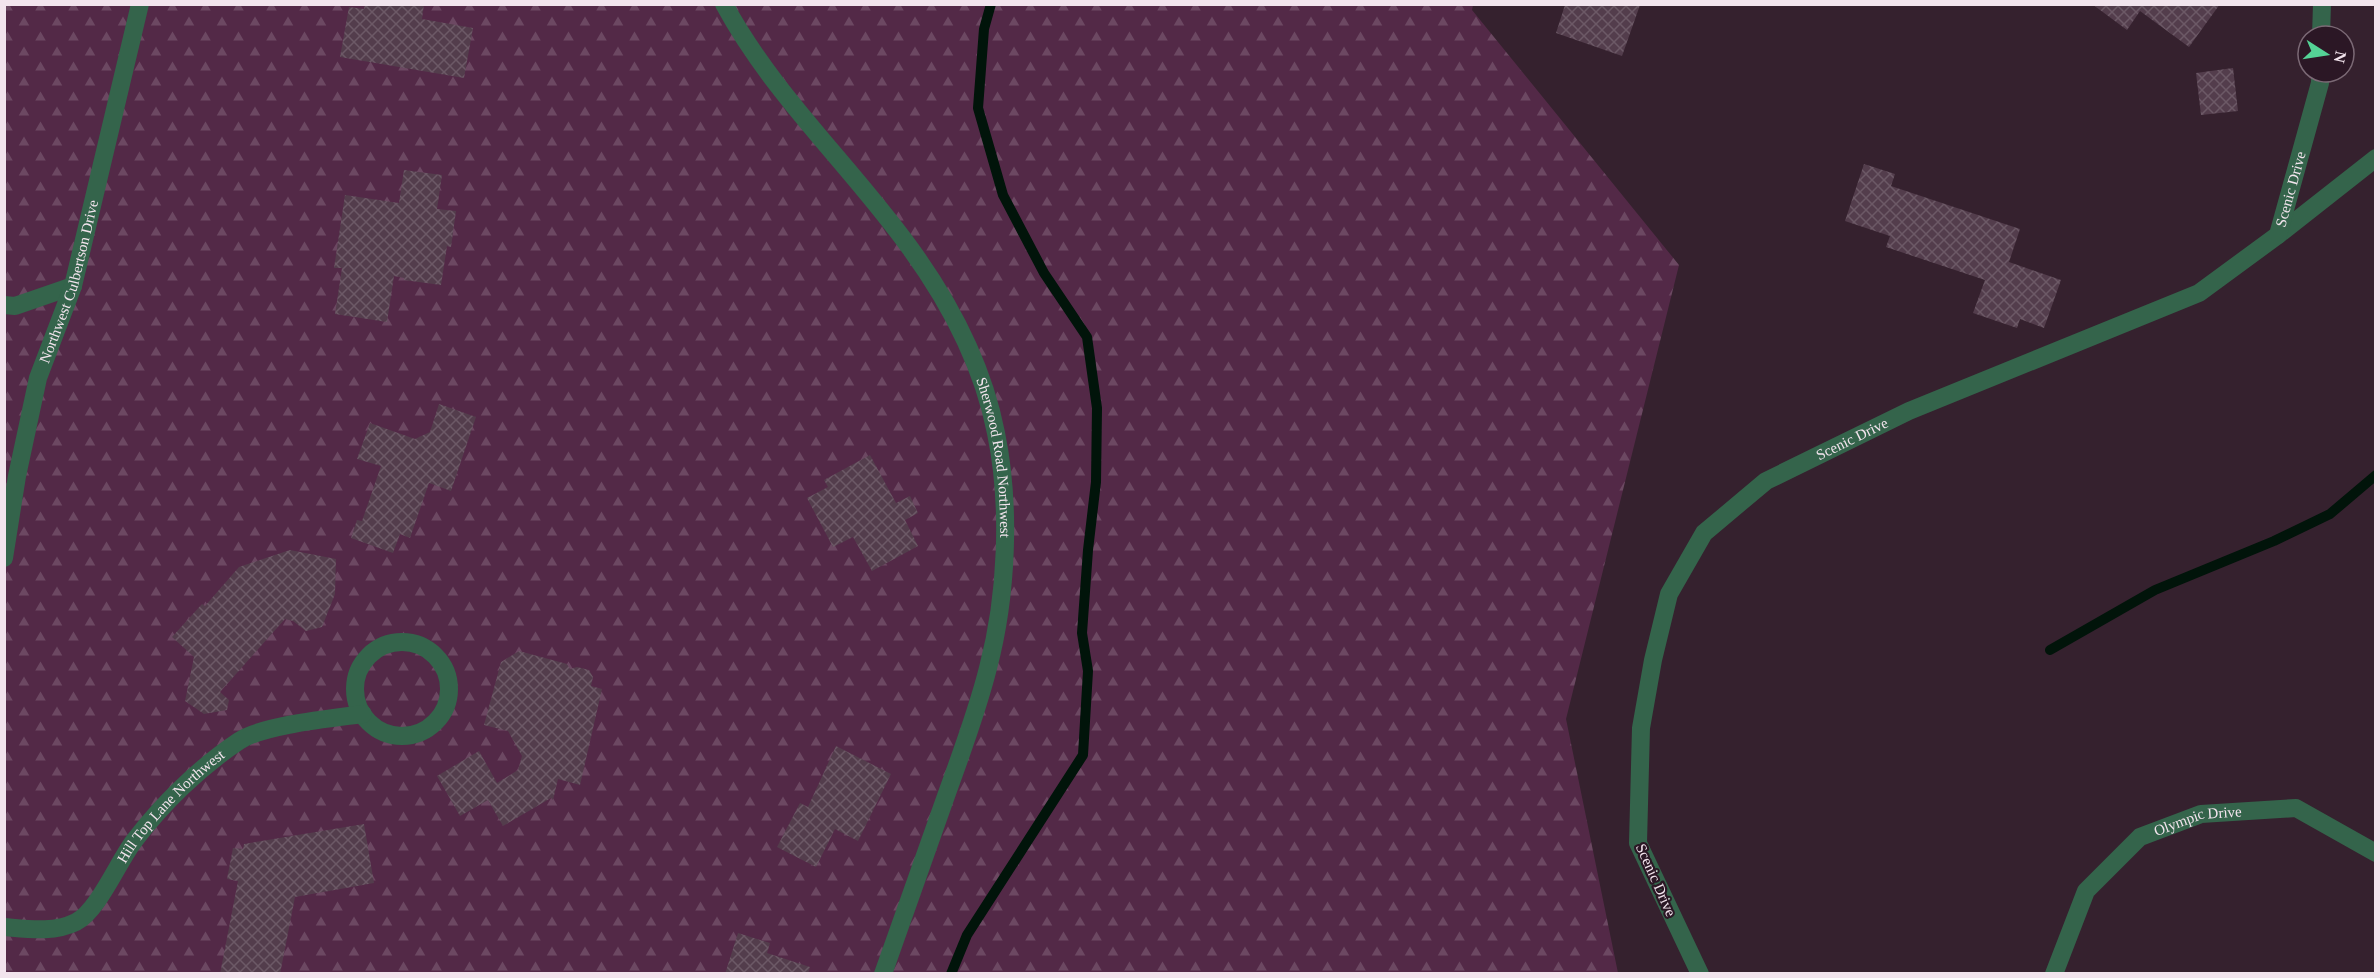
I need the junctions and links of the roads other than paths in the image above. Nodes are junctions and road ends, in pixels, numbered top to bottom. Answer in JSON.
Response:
{"nodes":[{"id":1,"x":140,"y":4,"type":"edge"},
{"id":2,"x":724,"y":4,"type":"edge"},
{"id":3,"x":2322,"y":4,"type":"edge"},
{"id":4,"x":2321,"y":24,"type":"edge"},
{"id":5,"x":2320,"y":84,"type":"edge"},
{"id":6,"x":2376,"y":158,"type":"edge"},
{"id":7,"x":2278,"y":235,"type":"junction"},
{"id":8,"x":73,"y":286,"type":"junction"},
{"id":9,"x":4,"y":305,"type":"edge"},
{"id":10,"x":4,"y":558,"type":"edge"},
{"id":11,"x":363,"y":714,"type":"junction"},
{"id":12,"x":2376,"y":853,"type":"edge"},
{"id":13,"x":4,"y":927,"type":"edge"},
{"id":14,"x":883,"y":974,"type":"edge"},
{"id":15,"x":1700,"y":974,"type":"edge"},
{"id":16,"x":2054,"y":974,"type":"edge"}],
"edges":[{"from":1,"to":8,"type":"street","name":"Northwest Culbertson Drive"},
{"from":2,"to":14,"type":"street","name":"Sherwood Road Northwest"},
{"from":3,"to":4,"type":"street"},
{"from":5,"to":7,"type":"street","name":"Scenic Drive"},
{"from":6,"to":7,"type":"street"},
{"from":7,"to":15,"type":"street","name":"Scenic Drive"},
{"from":8,"to":9,"type":"street"},
{"from":8,"to":10,"type":"street","name":"Northwest Culbertson Drive"},
{"from":11,"to":11,"type":"street"},
{"from":11,"to":13,"type":"street","name":"Hill Top Lane Northwest"},
{"from":12,"to":16,"type":"street","name":"Olympic Drive"}]}
